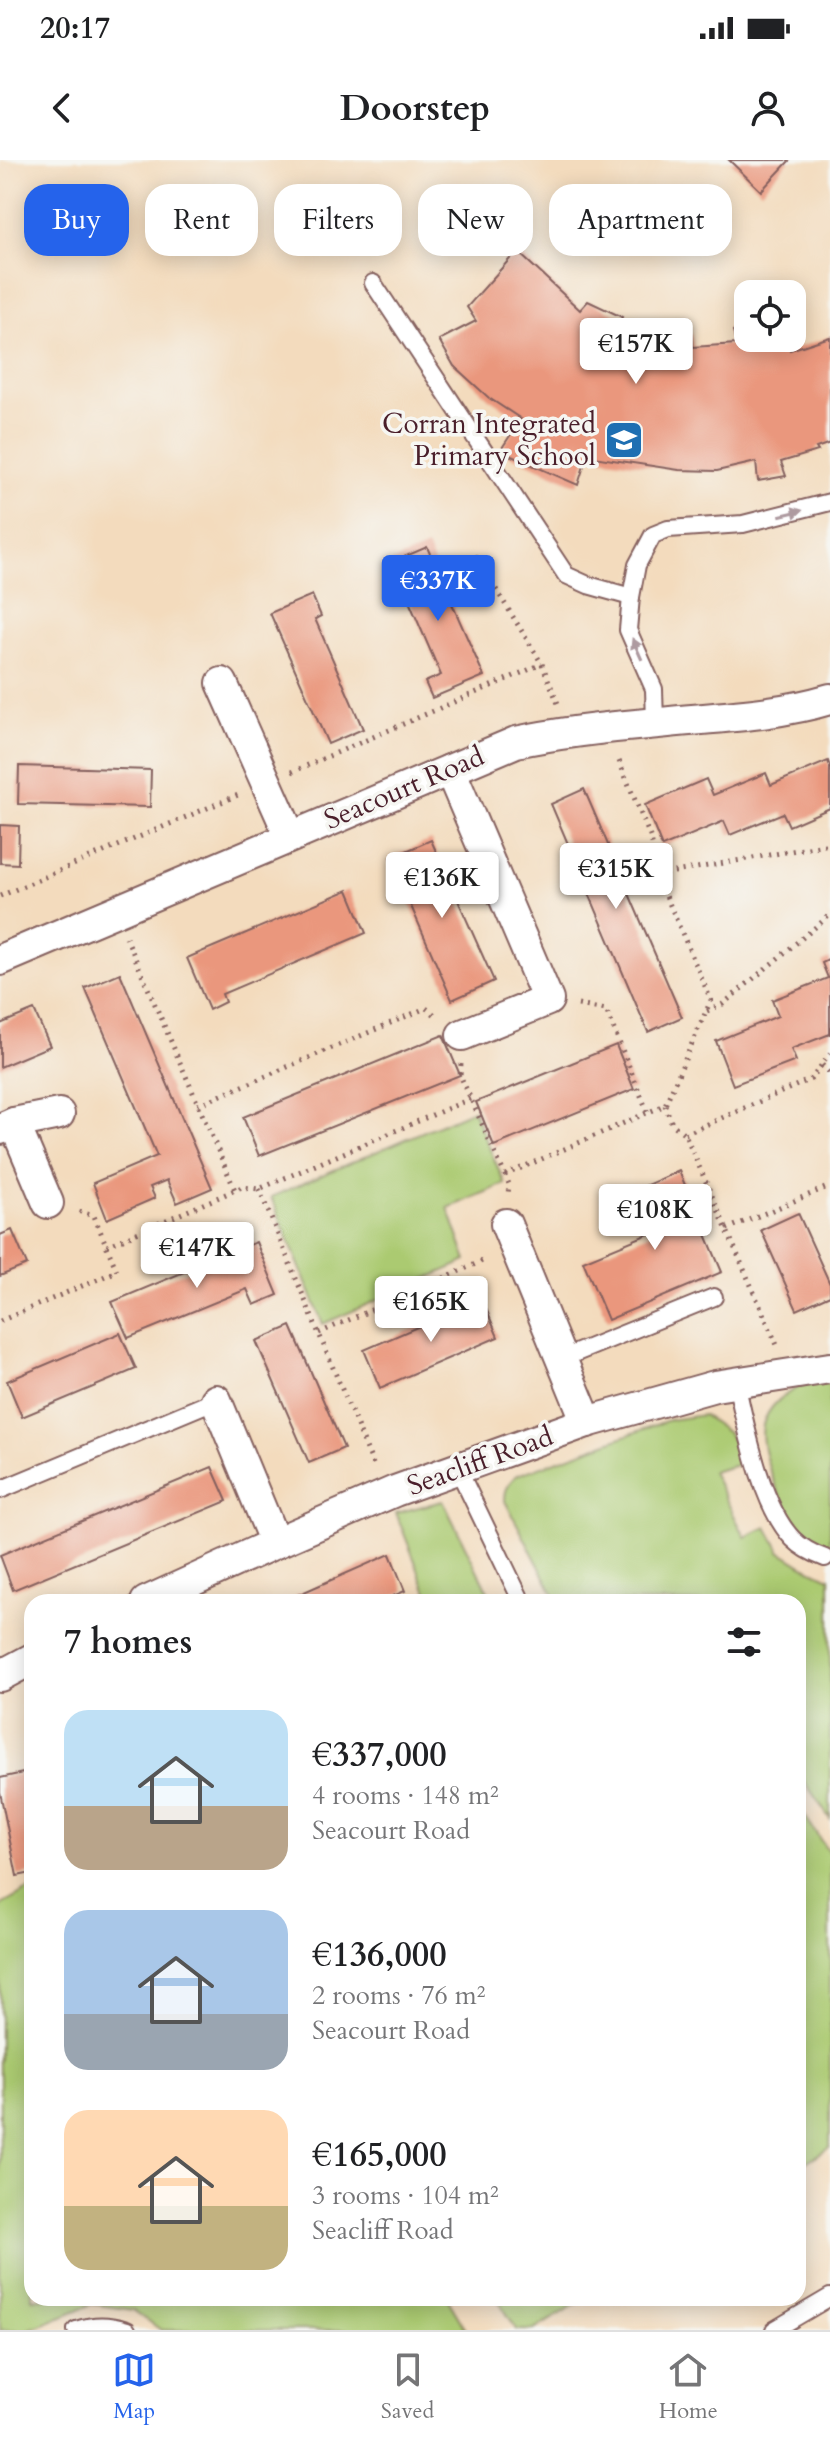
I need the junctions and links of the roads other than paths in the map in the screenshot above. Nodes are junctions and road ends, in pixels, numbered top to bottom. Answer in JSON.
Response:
{"nodes":[{"id":1,"x":373,"y":283,"type":"dead end"},
{"id":2,"x":830,"y":502,"type":"edge"},
{"id":3,"x":631,"y":597,"type":"junction"},
{"id":4,"x":222,"y":683,"type":"dead end"},
{"id":5,"x":830,"y":699,"type":"edge"},
{"id":6,"x":655,"y":723,"type":"junction"},
{"id":7,"x":450,"y":770,"type":"junction"},
{"id":8,"x":290,"y":836,"type":"junction"},
{"id":9,"x":0,"y":960,"type":"edge"},
{"id":10,"x":462,"y":1035,"type":"road end"},
{"id":11,"x":59,"y":1114,"type":"dead end"},
{"id":12,"x":7,"y":1126,"type":"edge"},
{"id":13,"x":48,"y":1203,"type":"road end"},
{"id":14,"x":510,"y":1236,"type":"road end"},
{"id":15,"x":714,"y":1297,"type":"dead end"},
{"id":16,"x":561,"y":1359,"type":"junction"},
{"id":17,"x":830,"y":1368,"type":"edge"},
{"id":18,"x":736,"y":1382,"type":"junction"},
{"id":19,"x":216,"y":1400,"type":"joint"},
{"id":20,"x":587,"y":1422,"type":"junction"},
{"id":21,"x":458,"y":1469,"type":"junction"},
{"id":22,"x":0,"y":1490,"type":"edge"},
{"id":23,"x":275,"y":1543,"type":"junction"},
{"id":24,"x":825,"y":1558,"type":"dead end"},
{"id":25,"x":163,"y":1594,"type":"edge"},
{"id":26,"x":518,"y":1594,"type":"edge"},
{"id":27,"x":24,"y":1663,"type":"edge"},
{"id":28,"x":0,"y":1676,"type":"edge"},
{"id":29,"x":830,"y":2297,"type":"edge"},
{"id":30,"x":76,"y":2330,"type":"edge"},
{"id":31,"x":127,"y":2330,"type":"edge"},
{"id":32,"x":774,"y":2330,"type":"edge"}],
"edges":[{"from":1,"to":3,"type":"lane"},
{"from":3,"to":2,"type":"lane","one_way":true},
{"from":6,"to":3,"type":"lane","one_way":true},
{"from":4,"to":8,"type":"street"},
{"from":5,"to":6,"type":"street","name":"Seacourt Road"},
{"from":6,"to":7,"type":"street","name":"Seacourt Road"},
{"from":7,"to":8,"type":"street","name":"Seacourt Road"},
{"from":7,"to":10,"type":"street"},
{"from":8,"to":9,"type":"street","name":"Seacourt Road"},
{"from":11,"to":12,"type":"street"},
{"from":12,"to":13,"type":"street"},
{"from":14,"to":16,"type":"street"},
{"from":15,"to":16,"type":"lane"},
{"from":16,"to":20,"type":"street"},
{"from":17,"to":18,"type":"street","name":"Seacliff Road"},
{"from":18,"to":20,"type":"street","name":"Seacliff Road"},
{"from":18,"to":24,"type":"lane"},
{"from":19,"to":22,"type":"lane"},
{"from":19,"to":23,"type":"street"},
{"from":20,"to":21,"type":"street","name":"Seacliff Road"},
{"from":21,"to":23,"type":"street","name":"Seacliff Road"},
{"from":21,"to":26,"type":"lane"},
{"from":23,"to":25,"type":"street","name":"Seacliff Road"},
{"from":27,"to":28,"type":"street"},
{"from":29,"to":32,"type":"lane"},
{"from":30,"to":31,"type":"lane"}]}
